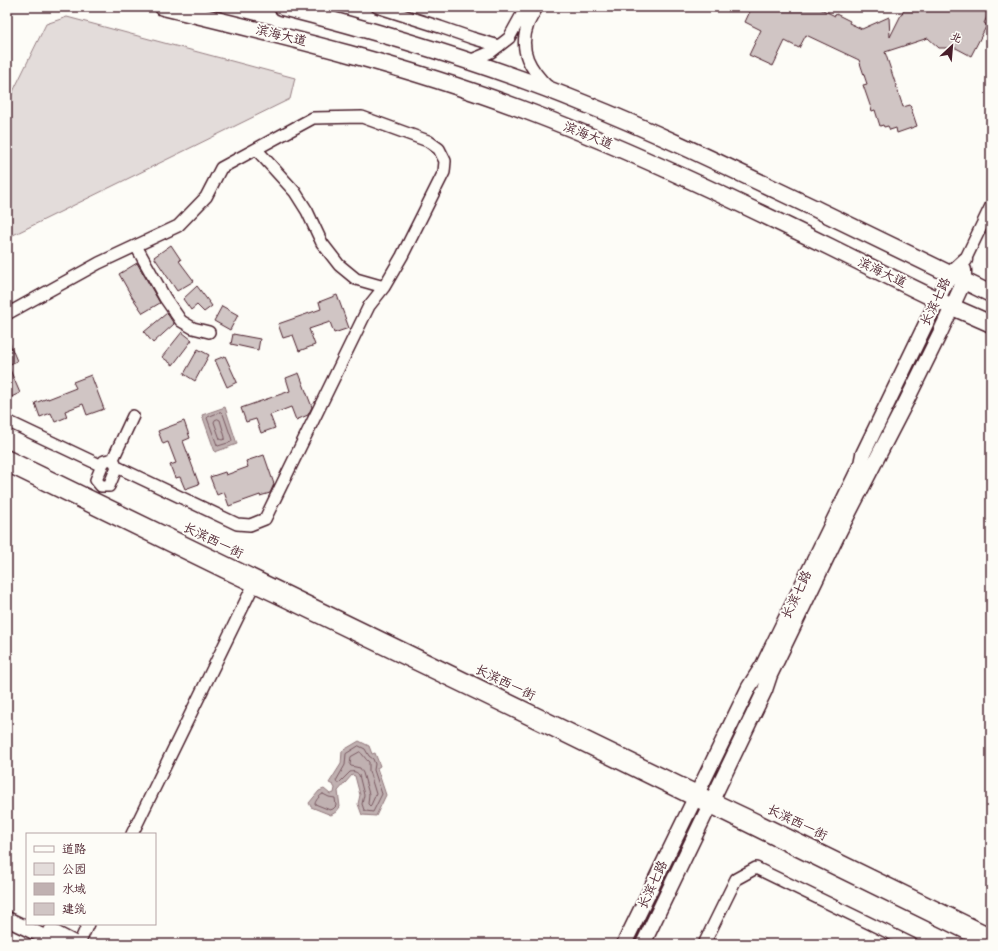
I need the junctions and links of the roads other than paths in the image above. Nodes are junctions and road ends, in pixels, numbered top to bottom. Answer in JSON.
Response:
{"nodes":[{"id":1,"x":163,"y":7,"type":"edge"},
{"id":2,"x":282,"y":7,"type":"edge"},
{"id":3,"x":377,"y":7,"type":"edge"},
{"id":4,"x":526,"y":7,"type":"edge"},
{"id":5,"x":537,"y":7,"type":"edge"},
{"id":6,"x":499,"y":46,"type":"junction"},
{"id":7,"x":470,"y":61,"type":"junction"},
{"id":8,"x":552,"y":91,"type":"junction"},
{"id":9,"x":256,"y":149,"type":"junction"},
{"id":10,"x":991,"y":206,"type":"edge"},
{"id":11,"x":136,"y":246,"type":"junction"},
{"id":12,"x":965,"y":260,"type":"joint"},
{"id":13,"x":957,"y":278,"type":"junction"},
{"id":14,"x":384,"y":287,"type":"junction"},
{"id":15,"x":991,"y":294,"type":"edge"},
{"id":16,"x":938,"y":300,"type":"junction"},
{"id":17,"x":952,"y":307,"type":"junction"},
{"id":18,"x":7,"y":314,"type":"edge"},
{"id":19,"x":991,"y":324,"type":"edge"},
{"id":20,"x":209,"y":332,"type":"dead end"},
{"id":21,"x":133,"y":416,"type":"dead end"},
{"id":22,"x":7,"y":421,"type":"edge"},
{"id":23,"x":7,"y":456,"type":"edge"},
{"id":24,"x":115,"y":463,"type":"junction"},
{"id":25,"x":7,"y":466,"type":"edge"},
{"id":26,"x":102,"y":466,"type":"junction"},
{"id":27,"x":101,"y":486,"type":"junction"},
{"id":28,"x":95,"y":499,"type":"junction"},
{"id":29,"x":255,"y":582,"type":"junction"},
{"id":30,"x":696,"y":796,"type":"junction"},
{"id":31,"x":710,"y":803,"type":"junction"},
{"id":32,"x":132,"y":833,"type":"edge"},
{"id":33,"x":7,"y":909,"type":"edge"},
{"id":34,"x":7,"y":918,"type":"edge"},
{"id":35,"x":26,"y":918,"type":"edge"},
{"id":36,"x":40,"y":925,"type":"edge"},
{"id":37,"x":88,"y":925,"type":"edge"},
{"id":38,"x":991,"y":934,"type":"edge"},
{"id":39,"x":59,"y":944,"type":"edge"},
{"id":40,"x":76,"y":944,"type":"edge"},
{"id":41,"x":79,"y":944,"type":"edge"},
{"id":42,"x":624,"y":944,"type":"edge"},
{"id":43,"x":643,"y":944,"type":"edge"},
{"id":44,"x":704,"y":944,"type":"edge"},
{"id":45,"x":912,"y":944,"type":"edge"},
{"id":46,"x":988,"y":944,"type":"edge"}],
"edges":[{"from":1,"to":16,"type":"highway","name":"滨海大道"},
{"from":2,"to":7,"type":"highway"},
{"from":3,"to":6,"type":"street"},
{"from":4,"to":6,"type":"street"},
{"from":5,"to":8,"type":"street"},
{"from":6,"to":7,"type":"street"},
{"from":7,"to":8,"type":"highway"},
{"from":8,"to":13,"type":"highway"},
{"from":9,"to":11,"type":"street"},
{"from":9,"to":14,"type":"street"},
{"from":9,"to":14,"type":"street"},
{"from":10,"to":12,"type":"street"},
{"from":11,"to":18,"type":"street"},
{"from":11,"to":20,"type":"street"},
{"from":12,"to":13,"type":"main road","name":"长滨七路"},
{"from":13,"to":15,"type":"highway"},
{"from":13,"to":16,"type":"main road","name":"长滨七路"},
{"from":13,"to":17,"type":"main road","name":"长滨七路"},
{"from":14,"to":24,"type":"street"},
{"from":16,"to":17,"type":"highway","name":"滨海大道"},
{"from":16,"to":30,"type":"main road","name":"长滨七路"},
{"from":17,"to":19,"type":"highway","name":"滨海大道"},
{"from":17,"to":31,"type":"main road","name":"长滨七路"},
{"from":21,"to":24,"type":"street"},
{"from":22,"to":26,"type":"street"},
{"from":23,"to":28,"type":"street","name":"长滨西一街"},
{"from":24,"to":26,"type":"street"},
{"from":24,"to":27,"type":"street"},
{"from":25,"to":29,"type":"street","name":"长滨西一街"},
{"from":26,"to":27,"type":"street"},
{"from":27,"to":28,"type":"street"},
{"from":28,"to":29,"type":"street","name":"长滨西一街"},
{"from":29,"to":30,"type":"street","name":"长滨西一街"},
{"from":29,"to":32,"type":"street"},
{"from":30,"to":31,"type":"street","name":"长滨西一街"},
{"from":30,"to":42,"type":"main road","name":"长滨七路"},
{"from":31,"to":38,"type":"street","name":"长滨西一街"},
{"from":31,"to":43,"type":"main road","name":"长滨七路"},
{"from":31,"to":46,"type":"street","name":"长滨西一街"},
{"from":33,"to":35,"type":"main road"},
{"from":34,"to":39,"type":"main road"},
{"from":36,"to":40,"type":"main road"},
{"from":37,"to":41,"type":"street"},
{"from":44,"to":45,"type":"street"}]}
